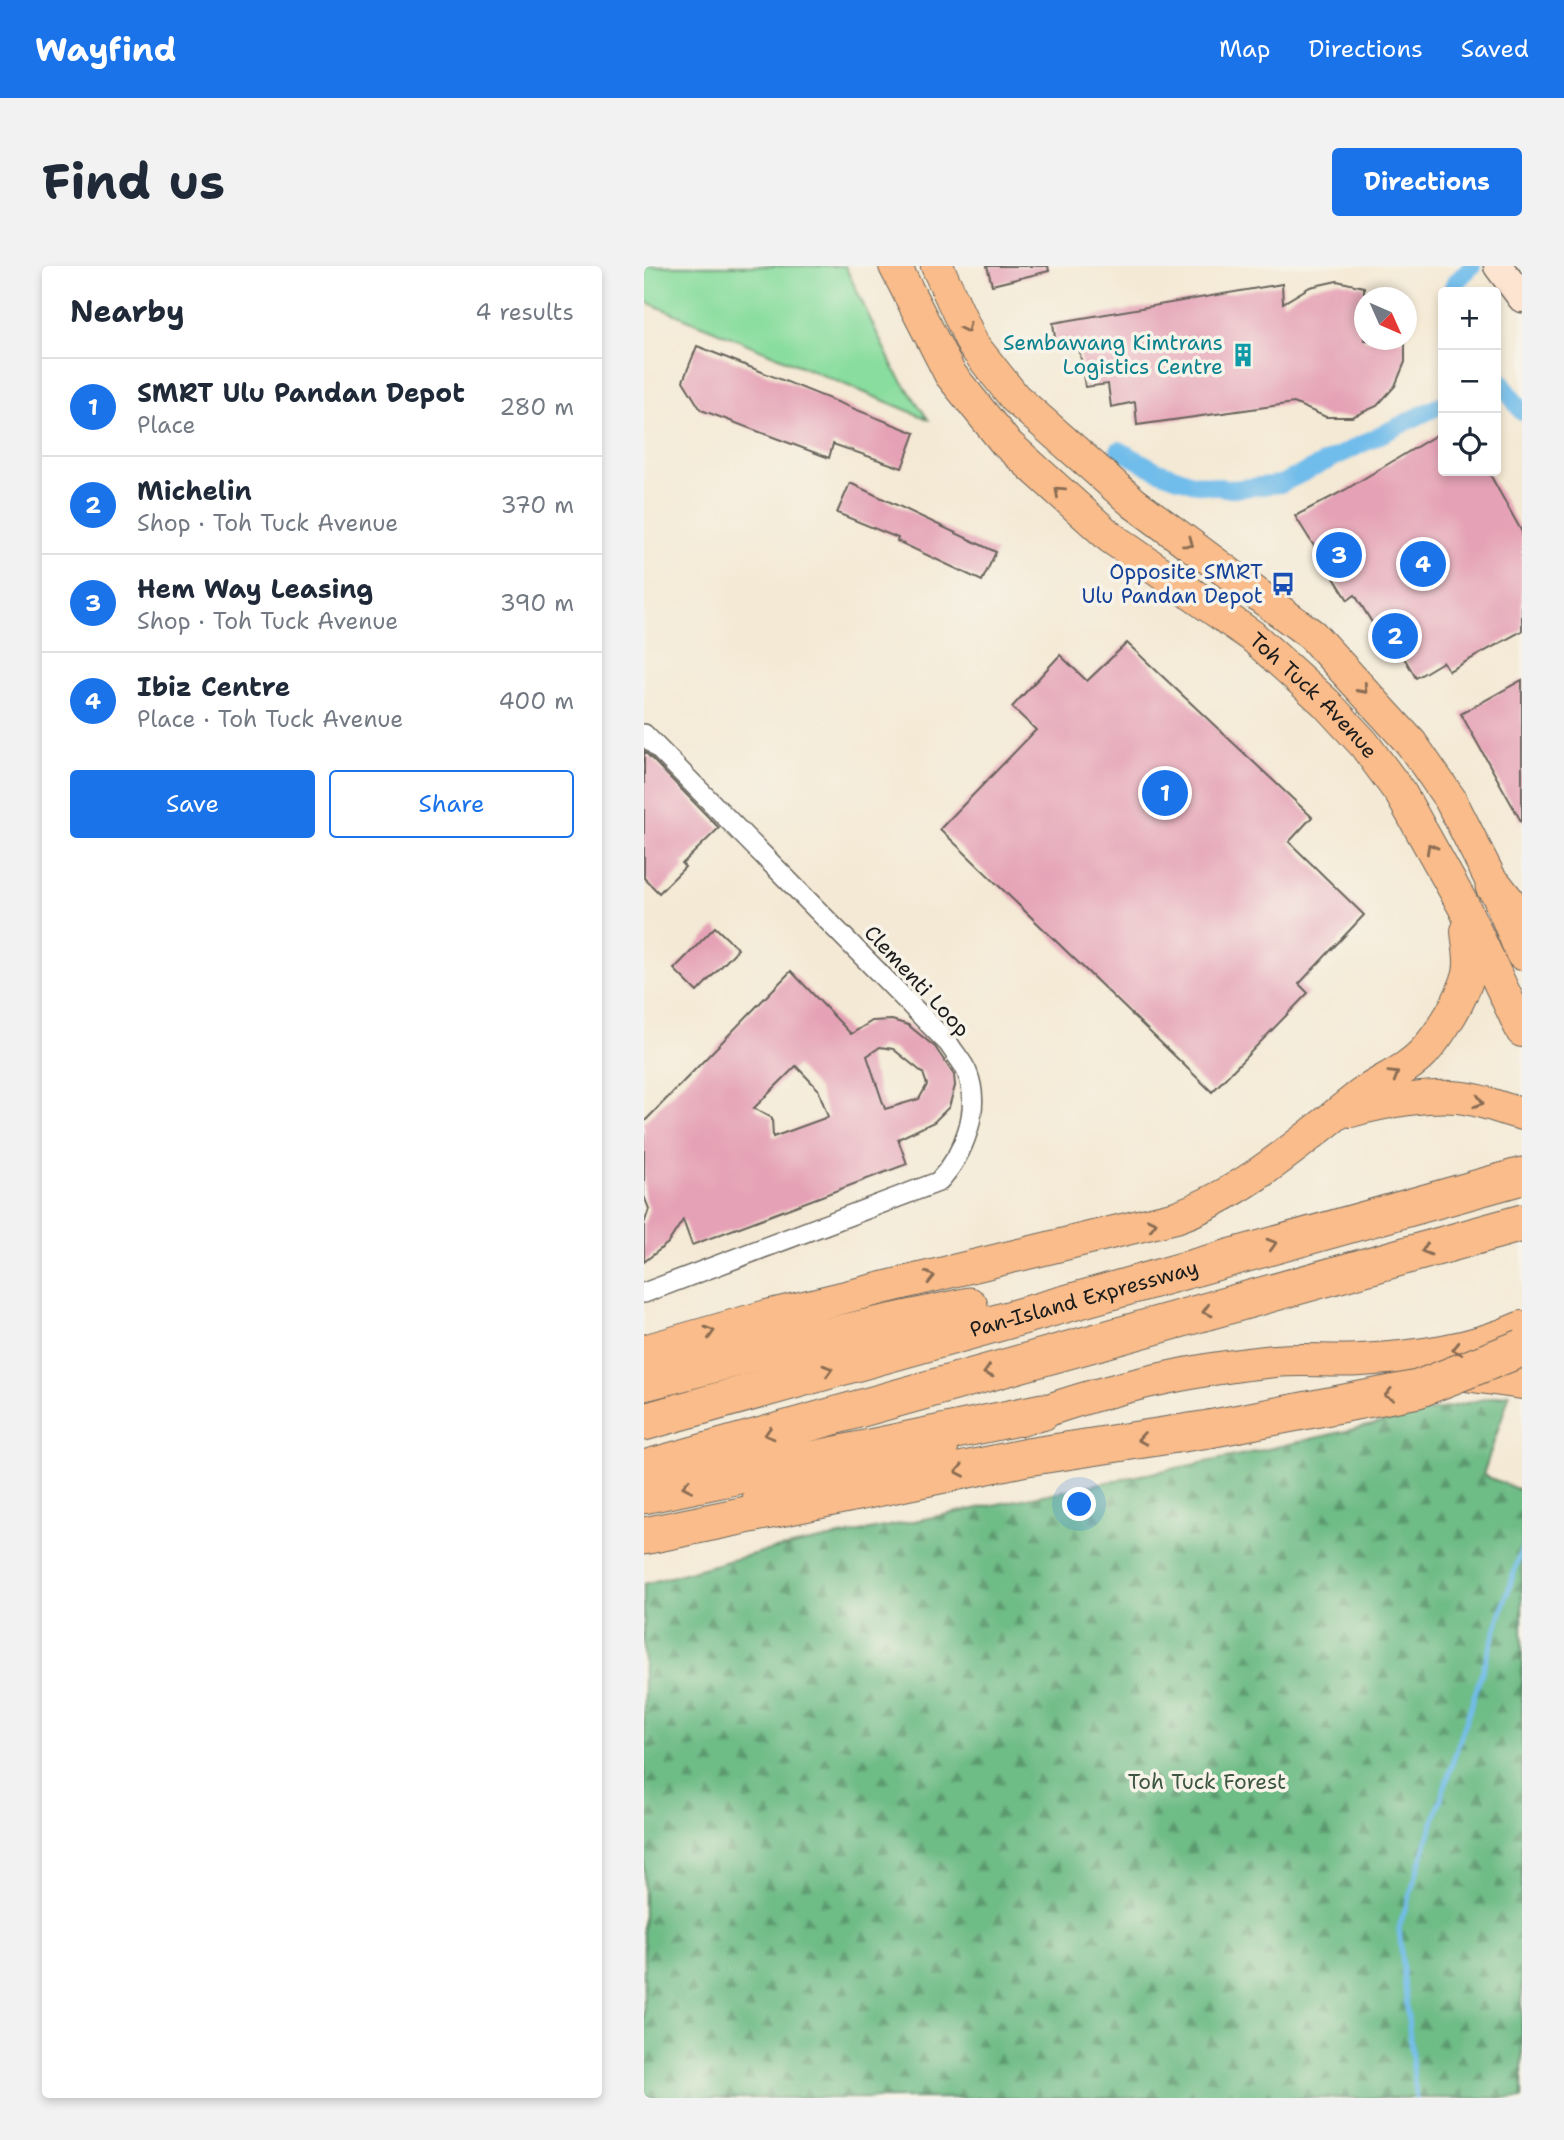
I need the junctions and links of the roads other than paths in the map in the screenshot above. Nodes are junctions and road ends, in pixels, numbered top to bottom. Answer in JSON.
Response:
{"nodes":[{"id":1,"x":895,"y":266,"type":"edge"},
{"id":2,"x":937,"y":266,"type":"edge"},
{"id":3,"x":1501,"y":270,"type":"edge"},
{"id":4,"x":1522,"y":298,"type":"edge"},
{"id":5,"x":644,"y":734,"type":"edge"},
{"id":6,"x":1494,"y":887,"type":"junction"},
{"id":7,"x":1464,"y":907,"type":"junction"},
{"id":8,"x":1522,"y":922,"type":"edge"},
{"id":9,"x":1522,"y":954,"type":"edge"},
{"id":10,"x":1522,"y":1031,"type":"edge"},
{"id":11,"x":1522,"y":1114,"type":"edge"},
{"id":12,"x":1340,"y":1115,"type":"junction"},
{"id":13,"x":1522,"y":1176,"type":"edge"},
{"id":14,"x":1507,"y":1228,"type":"edge"},
{"id":15,"x":1112,"y":1290,"type":"junction"},
{"id":16,"x":644,"y":1293,"type":"edge"},
{"id":17,"x":1522,"y":1327,"type":"edge"},
{"id":18,"x":1522,"y":1348,"type":"edge"},
{"id":19,"x":644,"y":1351,"type":"edge"},
{"id":20,"x":1359,"y":1360,"type":"junction"},
{"id":21,"x":644,"y":1381,"type":"edge"},
{"id":22,"x":1522,"y":1383,"type":"edge"},
{"id":23,"x":1042,"y":1412,"type":"junction"},
{"id":24,"x":644,"y":1422,"type":"edge"},
{"id":25,"x":644,"y":1469,"type":"edge"},
{"id":26,"x":644,"y":1495,"type":"edge"},
{"id":27,"x":644,"y":1525,"type":"edge"},
{"id":28,"x":644,"y":1536,"type":"edge"}],
"edges":[{"from":7,"to":1,"type":"main road","name":"Toh Tuck Avenue","one_way":true},
{"from":2,"to":6,"type":"main road","name":"Toh Tuck Avenue","one_way":true},
{"from":3,"to":4,"type":"street"},
{"from":5,"to":16,"type":"street","name":"Clementi Loop"},
{"from":6,"to":8,"type":"highway"},
{"from":6,"to":9,"type":"main road","name":"Toh Tuck Avenue"},
{"from":7,"to":10,"type":"main road","name":"Toh Tuck Avenue"},
{"from":12,"to":7,"type":"main road","one_way":true},
{"from":12,"to":11,"type":"main road","one_way":true},
{"from":19,"to":12,"type":"main road","one_way":true},
{"from":15,"to":13,"type":"highway","name":"Pan-Island Expressway","one_way":true},
{"from":14,"to":25,"type":"highway","one_way":true},
{"from":15,"to":21,"type":"highway"},
{"from":24,"to":15,"type":"highway","name":"Pan-Island Expressway","one_way":true},
{"from":17,"to":20,"type":"main road","one_way":true},
{"from":18,"to":28,"type":"highway","one_way":true,"bridge":true},
{"from":20,"to":22,"type":"main road"},
{"from":20,"to":23,"type":"main road"},
{"from":23,"to":26,"type":"highway","one_way":true},
{"from":23,"to":27,"type":"main road"}]}
